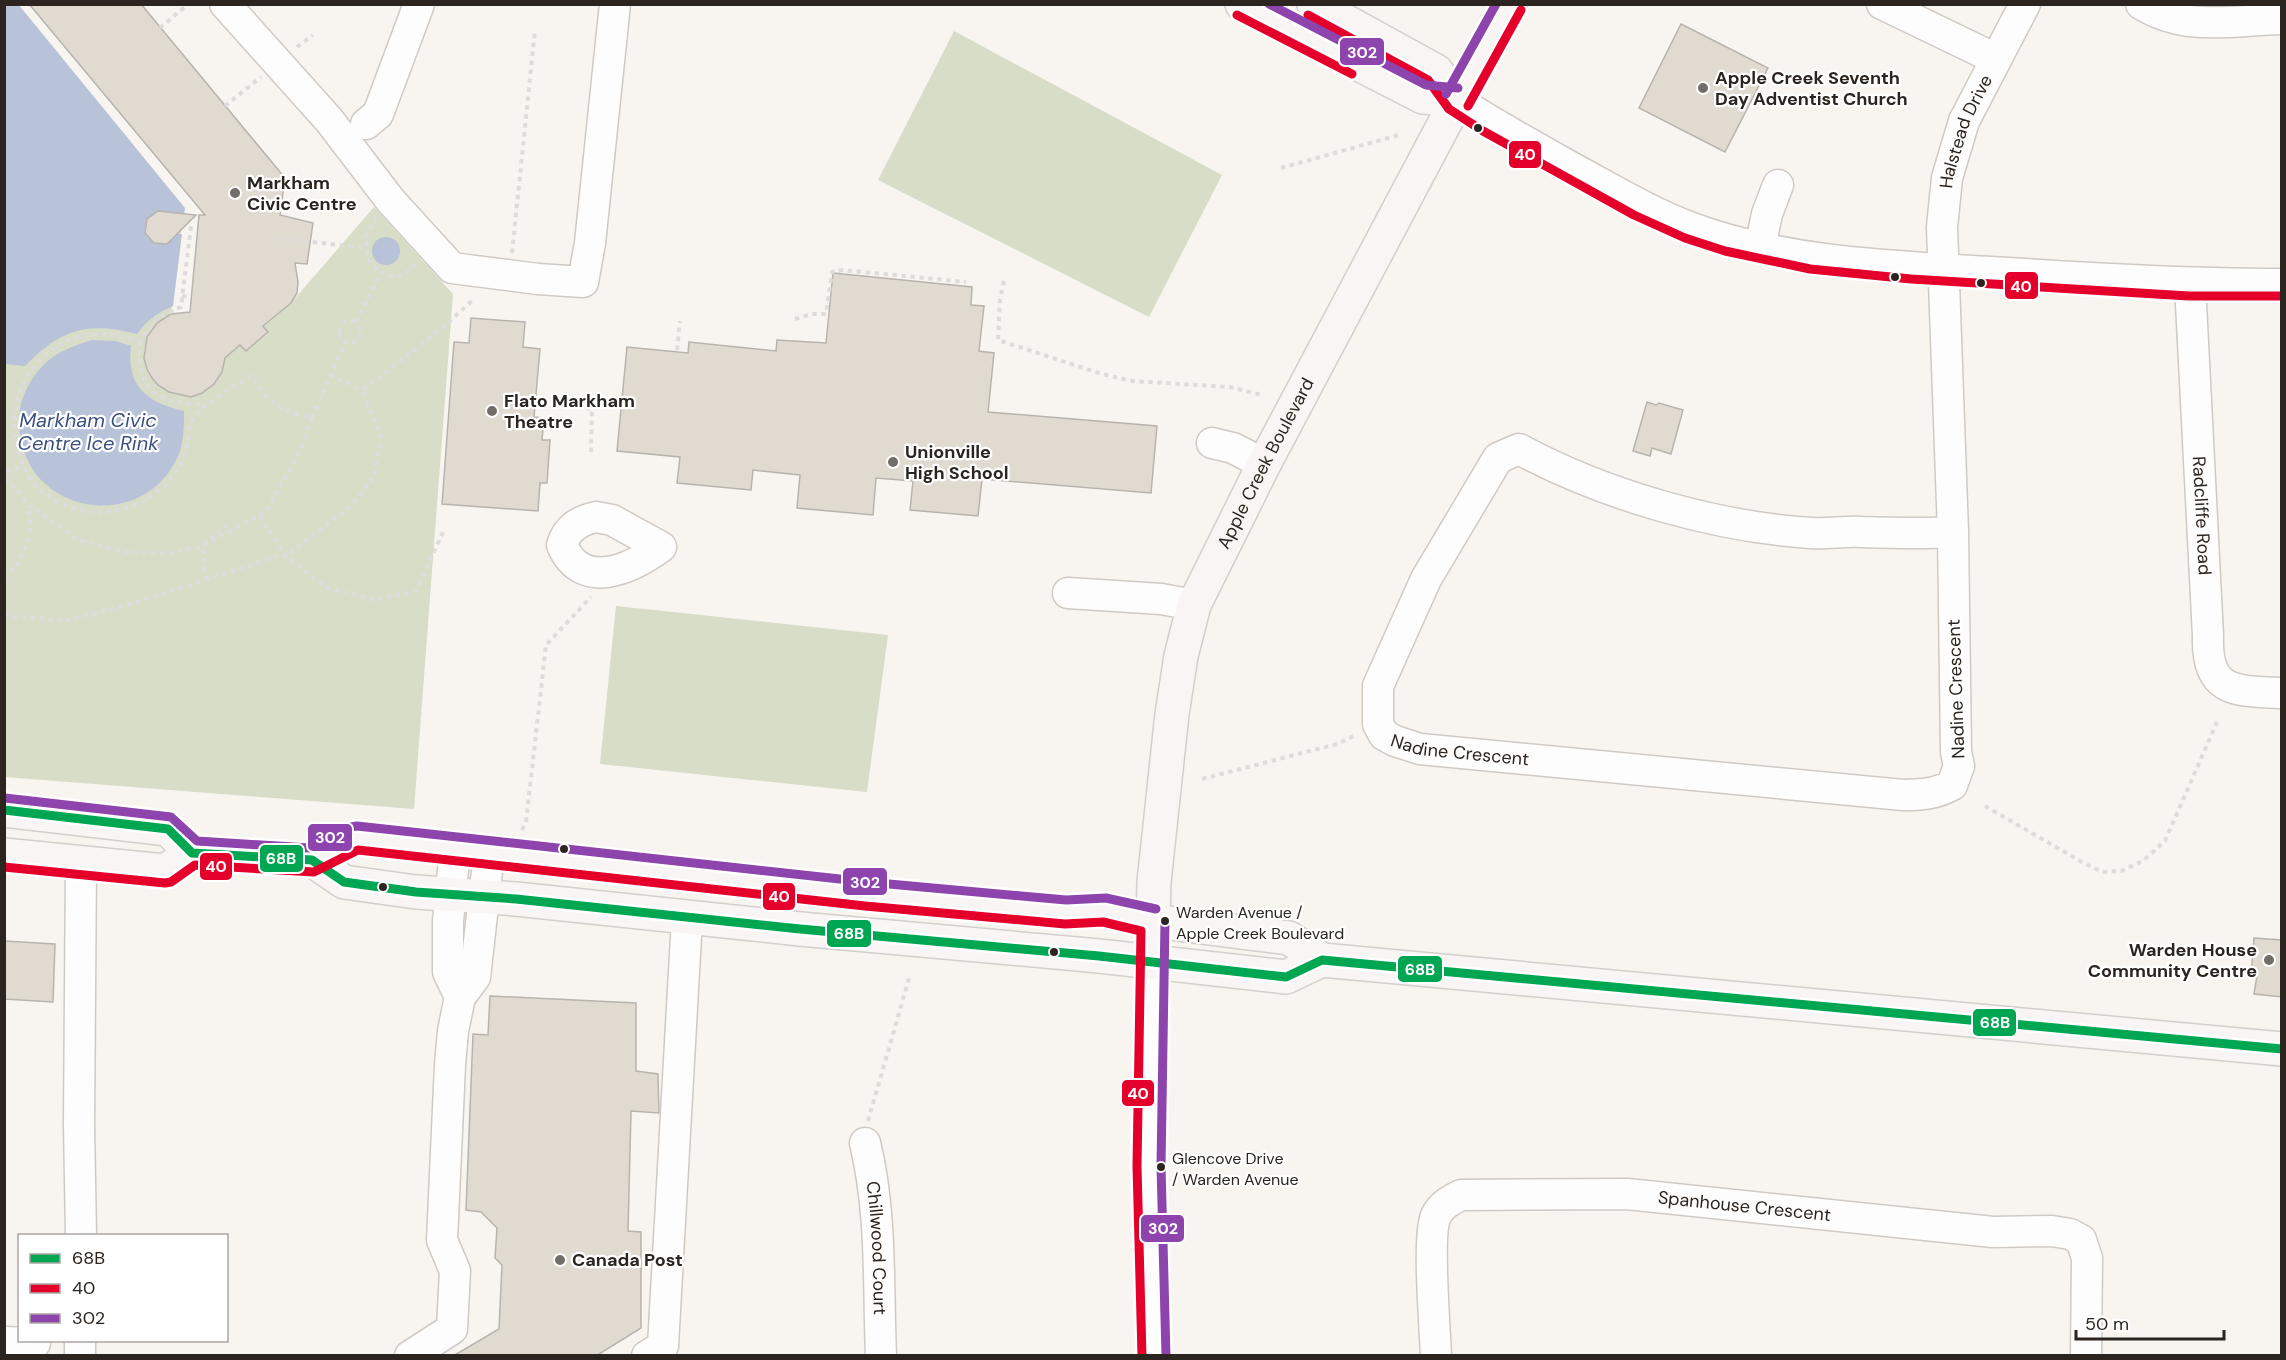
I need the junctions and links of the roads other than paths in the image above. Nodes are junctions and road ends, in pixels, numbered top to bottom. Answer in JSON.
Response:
{"nodes":[{"id":1,"x":225,"y":4,"type":"edge"},
{"id":2,"x":419,"y":4,"type":"edge"},
{"id":3,"x":615,"y":4,"type":"edge"},
{"id":4,"x":1242,"y":4,"type":"edge"},
{"id":5,"x":1314,"y":4,"type":"edge"},
{"id":6,"x":1510,"y":4,"type":"edge"},
{"id":7,"x":1882,"y":4,"type":"edge"},
{"id":8,"x":2025,"y":4,"type":"edge"},
{"id":9,"x":2141,"y":4,"type":"edge"},
{"id":10,"x":2282,"y":19,"type":"edge"},
{"id":11,"x":1996,"y":59,"type":"junction"},
{"id":12,"x":1457,"y":100,"type":"junction"},
{"id":13,"x":366,"y":124,"type":"dead end"},
{"id":14,"x":1778,"y":185,"type":"dead end"},
{"id":15,"x":1760,"y":247,"type":"junction"},
{"id":16,"x":1944,"y":269,"type":"junction"},
{"id":17,"x":2190,"y":284,"type":"junction"},
{"id":18,"x":2282,"y":284,"type":"edge"},
{"id":19,"x":1212,"y":443,"type":"dead end"},
{"id":20,"x":1264,"y":464,"type":"junction"},
{"id":21,"x":1953,"y":532,"type":"junction"},
{"id":22,"x":1068,"y":593,"type":"dead end"},
{"id":23,"x":1194,"y":605,"type":"junction"},
{"id":24,"x":2282,"y":693,"type":"edge"},
{"id":25,"x":4,"y":810,"type":"edge"},
{"id":26,"x":455,"y":850,"type":"junction"},
{"id":27,"x":192,"y":852,"type":"junction"},
{"id":28,"x":489,"y":853,"type":"junction"},
{"id":29,"x":4,"y":855,"type":"edge"},
{"id":30,"x":312,"y":860,"type":"junction"},
{"id":31,"x":81,"y":862,"type":"junction"},
{"id":32,"x":451,"y":895,"type":"junction"},
{"id":33,"x":485,"y":897,"type":"junction"},
{"id":34,"x":687,"y":918,"type":"junction"},
{"id":35,"x":1153,"y":921,"type":"junction"},
{"id":36,"x":1322,"y":960,"type":"junction"},
{"id":37,"x":1152,"y":963,"type":"junction"},
{"id":38,"x":460,"y":997,"type":"junction"},
{"id":39,"x":2282,"y":1049,"type":"edge"},
{"id":40,"x":865,"y":1143,"type":"road end"},
{"id":41,"x":81,"y":1234,"type":"edge"},
{"id":42,"x":4,"y":1342,"type":"edge"},
{"id":43,"x":35,"y":1343,"type":"dead end"},
{"id":44,"x":410,"y":1356,"type":"edge"},
{"id":45,"x":648,"y":1356,"type":"edge"},
{"id":46,"x":881,"y":1356,"type":"edge"},
{"id":47,"x":1154,"y":1356,"type":"edge"},
{"id":48,"x":1436,"y":1356,"type":"edge"},
{"id":49,"x":2086,"y":1356,"type":"edge"}],
"edges":[{"from":1,"to":3,"type":"street"},
{"from":2,"to":13,"type":"street"},
{"from":4,"to":12,"type":"main road"},
{"from":5,"to":12,"type":"main road"},
{"from":6,"to":12,"type":"main road","name":"Apple Creek Boulevard"},
{"from":7,"to":11,"type":"street"},
{"from":8,"to":11,"type":"street","name":"Halstead Drive"},
{"from":9,"to":10,"type":"street"},
{"from":11,"to":16,"type":"street","name":"Halstead Drive"},
{"from":12,"to":15,"type":"street"},
{"from":12,"to":20,"type":"main road","name":"Apple Creek Boulevard"},
{"from":14,"to":15,"type":"street"},
{"from":15,"to":16,"type":"street"},
{"from":16,"to":17,"type":"street"},
{"from":16,"to":21,"type":"street","name":"Nadine Crescent"},
{"from":17,"to":18,"type":"street"},
{"from":17,"to":24,"type":"street","name":"Radcliffe Road"},
{"from":19,"to":20,"type":"street"},
{"from":20,"to":23,"type":"main road","name":"Apple Creek Boulevard"},
{"from":21,"to":21,"type":"street","name":"Nadine Crescent"},
{"from":22,"to":23,"type":"street"},
{"from":23,"to":35,"type":"main road","name":"Apple Creek Boulevard"},
{"from":25,"to":27,"type":"main road"},
{"from":26,"to":28,"type":"main road"},
{"from":26,"to":30,"type":"main road"},
{"from":26,"to":32,"type":"street"},
{"from":27,"to":30,"type":"main road"},
{"from":27,"to":31,"type":"main road"},
{"from":28,"to":33,"type":"street"},
{"from":28,"to":35,"type":"main road"},
{"from":29,"to":31,"type":"main road"},
{"from":30,"to":32,"type":"main road"},
{"from":31,"to":41,"type":"street"},
{"from":32,"to":33,"type":"main road"},
{"from":32,"to":38,"type":"street"},
{"from":33,"to":34,"type":"main road"},
{"from":33,"to":38,"type":"street"},
{"from":34,"to":37,"type":"main road"},
{"from":34,"to":45,"type":"street"},
{"from":35,"to":36,"type":"main road"},
{"from":35,"to":37,"type":"main road","name":"Apple Creek Boulevard"},
{"from":36,"to":37,"type":"main road"},
{"from":36,"to":39,"type":"main road"},
{"from":37,"to":47,"type":"street"},
{"from":38,"to":44,"type":"street"},
{"from":40,"to":46,"type":"street","name":"Chillwood Court"},
{"from":42,"to":43,"type":"street"},
{"from":48,"to":49,"type":"street","name":"Spanhouse Crescent"}]}
